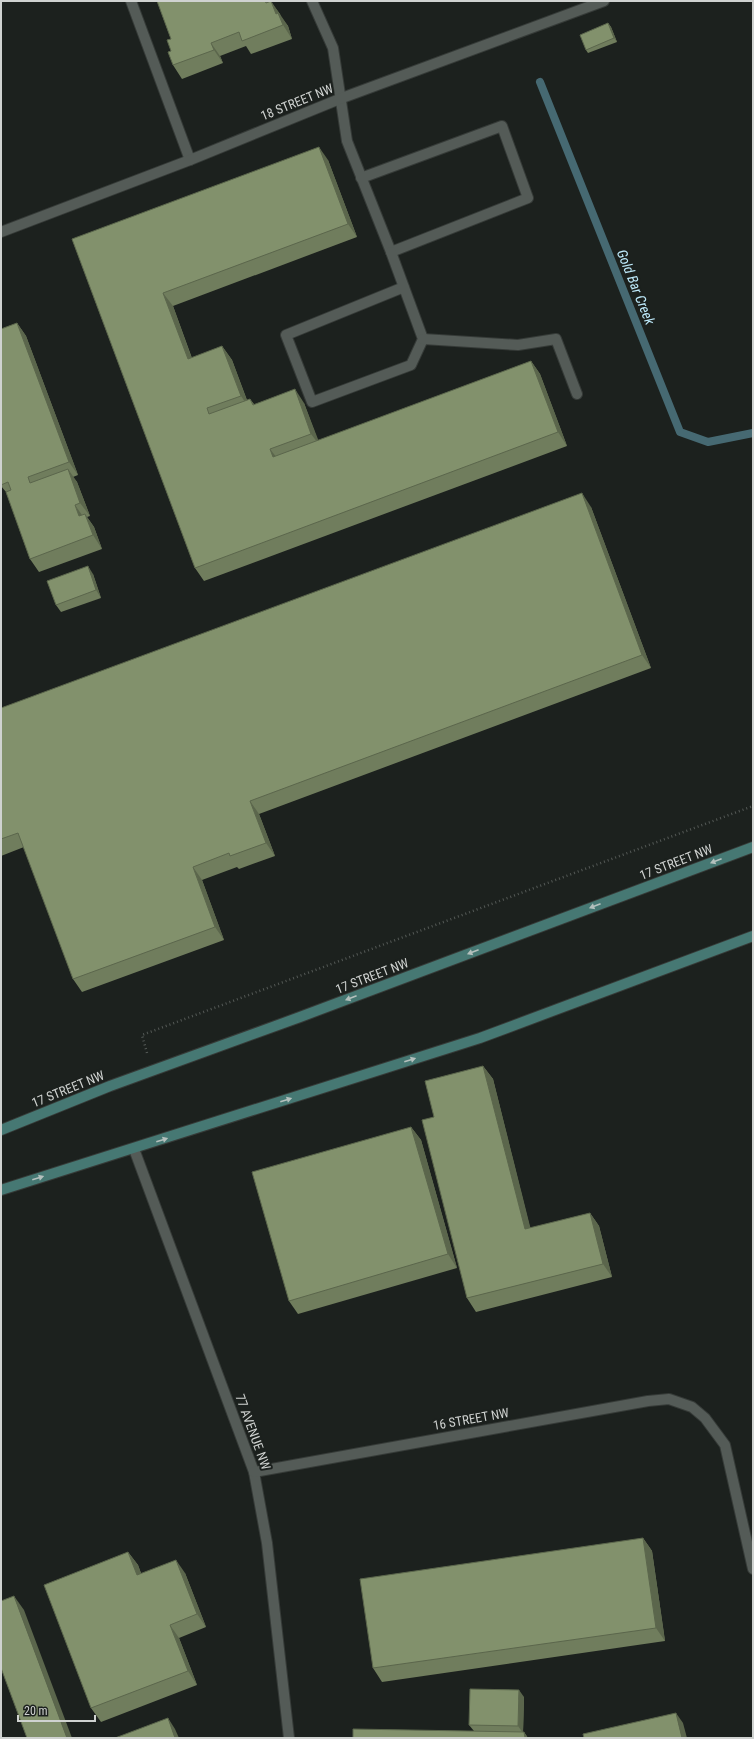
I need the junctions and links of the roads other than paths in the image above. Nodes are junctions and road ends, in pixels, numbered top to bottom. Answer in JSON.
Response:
{"nodes":[{"id":1,"x":131,"y":1,"type":"edge"},
{"id":2,"x":312,"y":1,"type":"edge"},
{"id":3,"x":604,"y":1,"type":"edge"},
{"id":4,"x":342,"y":98,"type":"junction"},
{"id":5,"x":190,"y":160,"type":"junction"},
{"id":6,"x":361,"y":178,"type":"junction"},
{"id":7,"x":1,"y":232,"type":"edge"},
{"id":8,"x":391,"y":252,"type":"junction"},
{"id":9,"x":404,"y":287,"type":"junction"},
{"id":10,"x":423,"y":339,"type":"junction"},
{"id":11,"x":577,"y":394,"type":"dead end"},
{"id":12,"x":753,"y":847,"type":"edge"},
{"id":13,"x":753,"y":936,"type":"edge"},
{"id":14,"x":1,"y":1130,"type":"edge"},
{"id":15,"x":134,"y":1149,"type":"junction"},
{"id":16,"x":1,"y":1190,"type":"edge"},
{"id":17,"x":254,"y":1472,"type":"junction"},
{"id":18,"x":753,"y":1569,"type":"edge"},
{"id":19,"x":289,"y":1738,"type":"edge"}],
"edges":[{"from":1,"to":5,"type":"street"},
{"from":2,"to":4,"type":"street"},
{"from":3,"to":4,"type":"street","name":"18 STREET NW"},
{"from":4,"to":5,"type":"street","name":"18 STREET NW"},
{"from":4,"to":6,"type":"street"},
{"from":5,"to":7,"type":"street","name":"18 STREET NW"},
{"from":6,"to":8,"type":"street"},
{"from":6,"to":8,"type":"street"},
{"from":8,"to":9,"type":"street"},
{"from":9,"to":10,"type":"street"},
{"from":9,"to":10,"type":"street"},
{"from":10,"to":11,"type":"street"},
{"from":12,"to":14,"type":"main road","name":"17 STREET NW","one_way":true},
{"from":15,"to":13,"type":"main road","one_way":true},
{"from":16,"to":15,"type":"main road","one_way":true},
{"from":15,"to":17,"type":"street","name":"77 AVENUE NW"},
{"from":17,"to":18,"type":"street","name":"16 STREET NW"},
{"from":17,"to":19,"type":"street","name":"77 AVENUE NW"}]}
